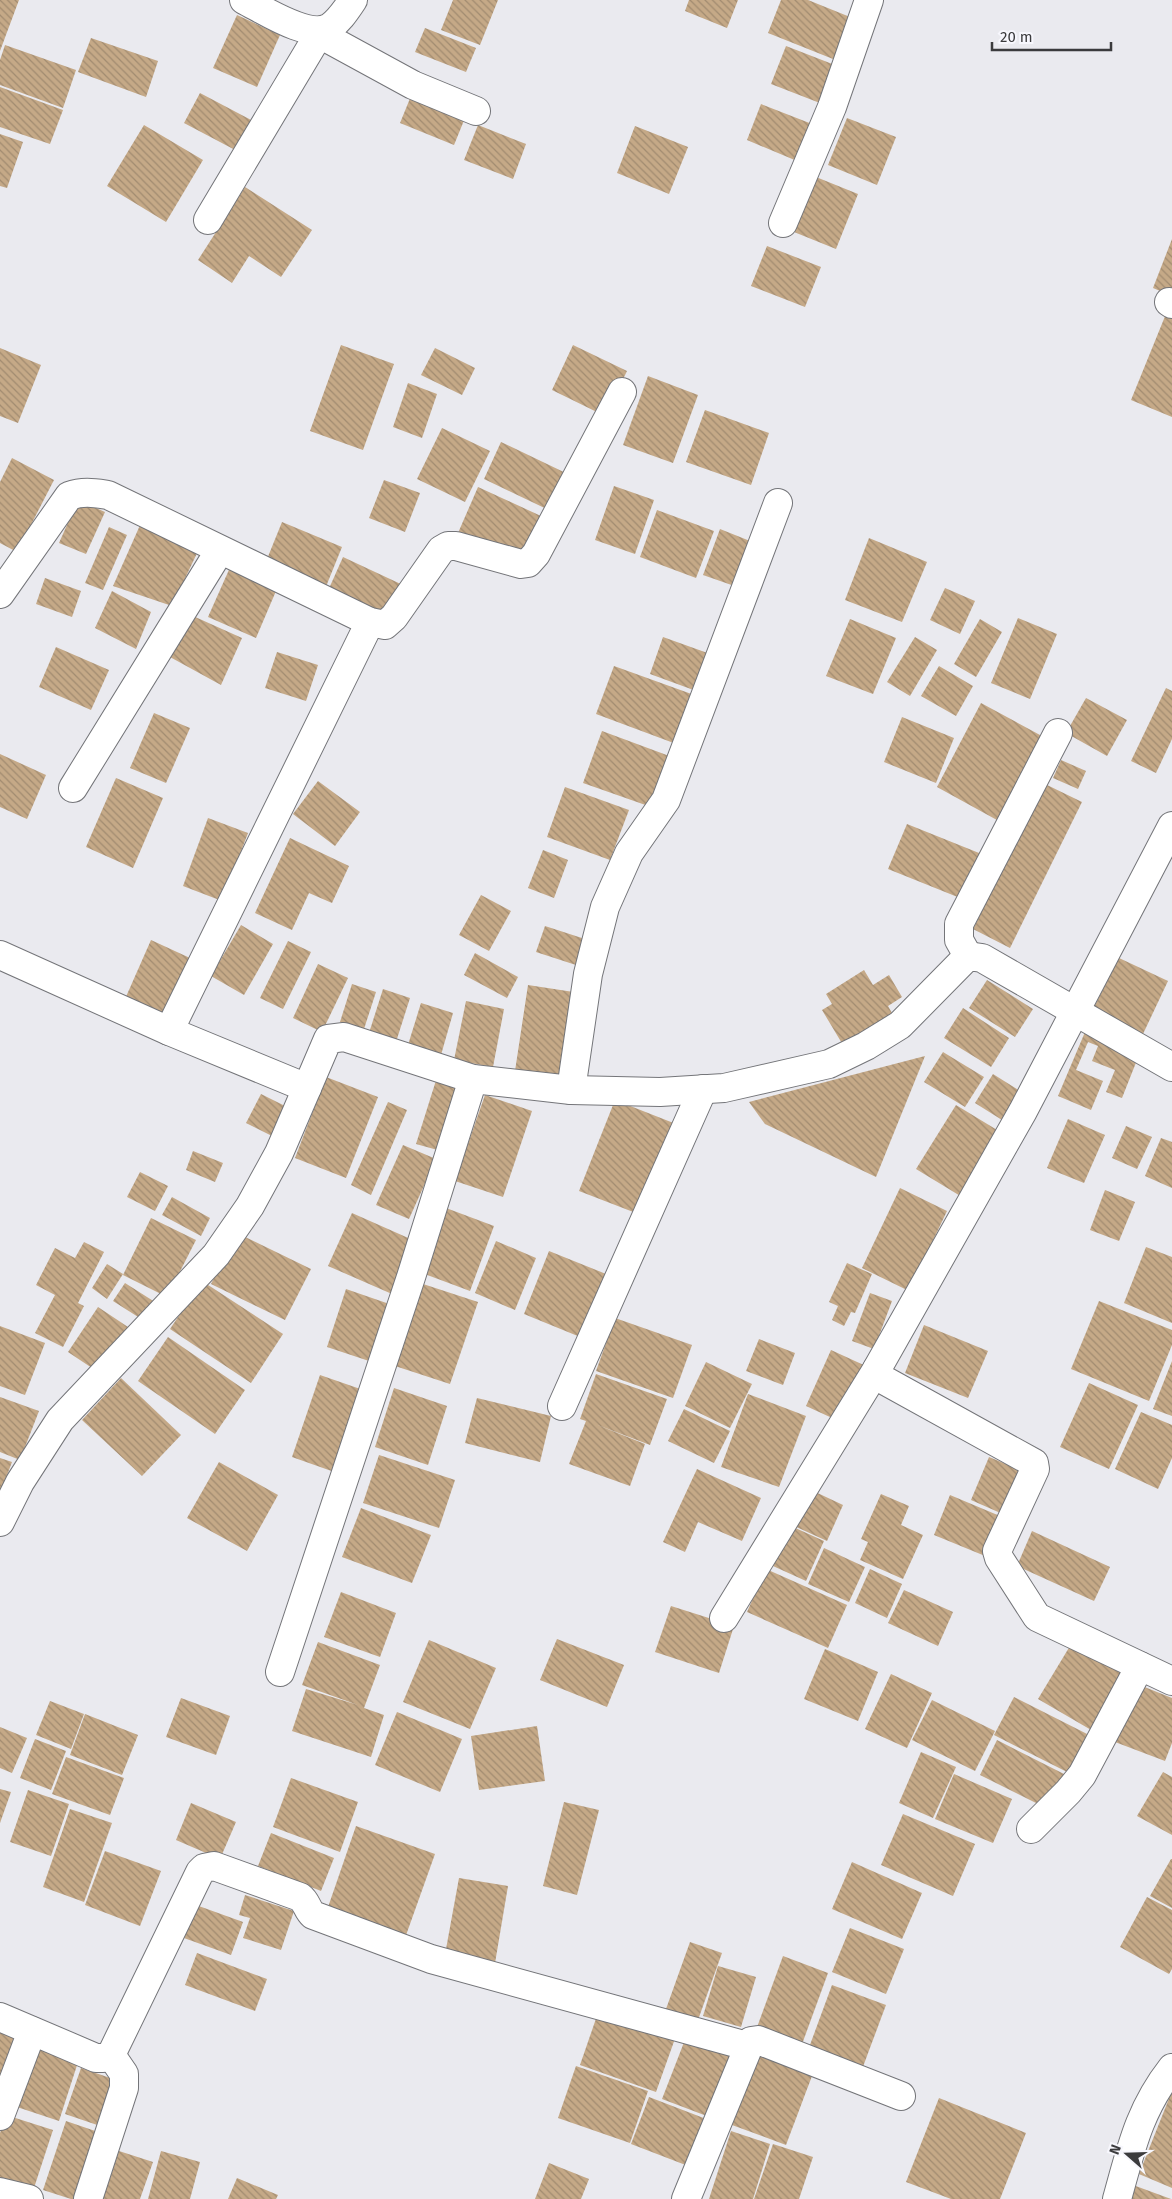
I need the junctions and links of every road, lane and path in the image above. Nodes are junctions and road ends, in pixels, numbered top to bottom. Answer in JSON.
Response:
{"nodes":[{"id":1,"x":244,"y":0,"type":"edge"},
{"id":2,"x":353,"y":0,"type":"edge"},
{"id":3,"x":869,"y":0,"type":"edge"},
{"id":4,"x":316,"y":32,"type":"junction"},
{"id":5,"x":476,"y":111,"type":"dead end"},
{"id":6,"x":208,"y":220,"type":"dead end"},
{"id":7,"x":783,"y":223,"type":"dead end"},
{"id":8,"x":622,"y":392,"type":"dead end"},
{"id":9,"x":778,"y":503,"type":"dead end"},
{"id":10,"x":220,"y":550,"type":"junction"},
{"id":11,"x":0,"y":594,"type":"edge"},
{"id":12,"x":370,"y":622,"type":"junction"},
{"id":13,"x":1058,"y":734,"type":"dead end"},
{"id":14,"x":74,"y":788,"type":"dead end"},
{"id":15,"x":1172,"y":826,"type":"edge"},
{"id":16,"x":0,"y":955,"type":"edge"},
{"id":17,"x":968,"y":956,"type":"junction"},
{"id":18,"x":1074,"y":1010,"type":"junction"},
{"id":19,"x":169,"y":1030,"type":"junction"},
{"id":20,"x":1172,"y":1067,"type":"edge"},
{"id":21,"x":473,"y":1079,"type":"junction"},
{"id":22,"x":307,"y":1088,"type":"junction"},
{"id":23,"x":703,"y":1089,"type":"junction"},
{"id":24,"x":571,"y":1090,"type":"junction"},
{"id":25,"x":877,"y":1369,"type":"junction"},
{"id":26,"x":562,"y":1406,"type":"dead end"},
{"id":27,"x":0,"y":1522,"type":"edge"},
{"id":28,"x":724,"y":1618,"type":"dead end"},
{"id":29,"x":1140,"y":1666,"type":"junction"},
{"id":30,"x":280,"y":1672,"type":"dead end"},
{"id":31,"x":1172,"y":1681,"type":"edge"},
{"id":32,"x":1031,"y":1828,"type":"dead end"},
{"id":33,"x":0,"y":2017,"type":"edge"},
{"id":34,"x":32,"y":2030,"type":"junction"},
{"id":35,"x":747,"y":2046,"type":"junction"},
{"id":36,"x":111,"y":2055,"type":"junction"},
{"id":37,"x":1172,"y":2068,"type":"edge"},
{"id":38,"x":901,"y":2096,"type":"dead end"},
{"id":39,"x":0,"y":2116,"type":"edge"},
{"id":40,"x":0,"y":2192,"type":"edge"},
{"id":41,"x":29,"y":2199,"type":"edge"},
{"id":42,"x":88,"y":2199,"type":"edge"},
{"id":43,"x":686,"y":2199,"type":"edge"},
{"id":44,"x":1117,"y":2199,"type":"edge"}],
"edges":[{"from":1,"to":4,"type":"street"},
{"from":2,"to":4,"type":"street"},
{"from":3,"to":7,"type":"street"},
{"from":4,"to":5,"type":"street"},
{"from":4,"to":6,"type":"street"},
{"from":8,"to":12,"type":"street"},
{"from":9,"to":24,"type":"street"},
{"from":10,"to":11,"type":"street"},
{"from":10,"to":12,"type":"street"},
{"from":10,"to":14,"type":"street"},
{"from":12,"to":19,"type":"street"},
{"from":13,"to":17,"type":"street"},
{"from":15,"to":18,"type":"street"},
{"from":16,"to":19,"type":"street"},
{"from":17,"to":18,"type":"street"},
{"from":17,"to":23,"type":"street"},
{"from":18,"to":20,"type":"street"},
{"from":18,"to":25,"type":"street"},
{"from":19,"to":22,"type":"street"},
{"from":21,"to":22,"type":"street"},
{"from":21,"to":24,"type":"street"},
{"from":21,"to":30,"type":"street"},
{"from":22,"to":27,"type":"street"},
{"from":23,"to":24,"type":"street"},
{"from":23,"to":26,"type":"street"},
{"from":25,"to":28,"type":"street"},
{"from":25,"to":29,"type":"street"},
{"from":29,"to":31,"type":"street"},
{"from":29,"to":32,"type":"street"},
{"from":33,"to":34,"type":"street"},
{"from":34,"to":36,"type":"street"},
{"from":34,"to":39,"type":"street"},
{"from":35,"to":36,"type":"street"},
{"from":35,"to":38,"type":"street"},
{"from":35,"to":43,"type":"street"},
{"from":36,"to":42,"type":"street"},
{"from":37,"to":44,"type":"street"},
{"from":40,"to":41,"type":"street"}]}
